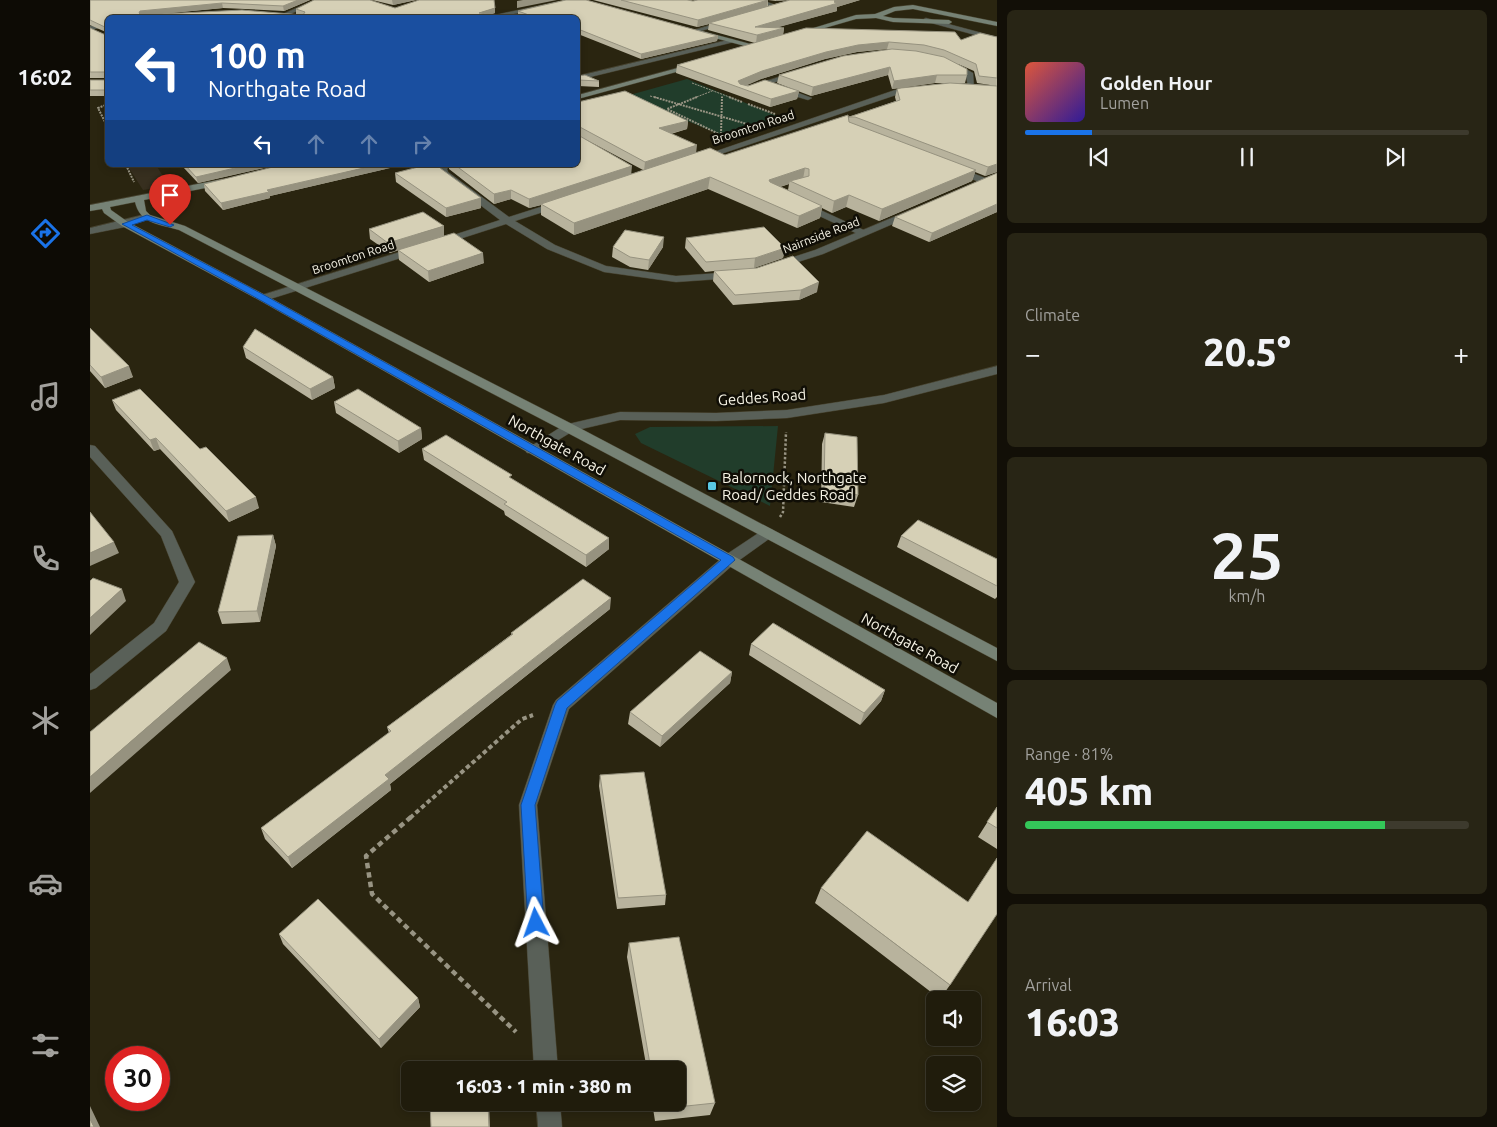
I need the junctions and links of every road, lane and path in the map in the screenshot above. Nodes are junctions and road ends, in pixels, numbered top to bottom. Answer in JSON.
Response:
{"nodes":[{"id":1,"x":320,"y":0,"type":"edge"},
{"id":2,"x":574,"y":0,"type":"edge"},
{"id":3,"x":754,"y":0,"type":"edge"},
{"id":4,"x":909,"y":0,"type":"edge"},
{"id":5,"x":913,"y":7,"type":"junction"},
{"id":6,"x":760,"y":12,"type":"edge"},
{"id":7,"x":278,"y":14,"type":"edge"},
{"id":8,"x":286,"y":14,"type":"junction"},
{"id":9,"x":290,"y":15,"type":"edge"},
{"id":10,"x":501,"y":15,"type":"edge"},
{"id":11,"x":876,"y":16,"type":"junction"},
{"id":12,"x":732,"y":20,"type":"edge"},
{"id":13,"x":926,"y":20,"type":"junction"},
{"id":14,"x":997,"y":24,"type":"edge"},
{"id":15,"x":105,"y":25,"type":"edge"},
{"id":16,"x":90,"y":28,"type":"edge"},
{"id":17,"x":685,"y":28,"type":"edge"},
{"id":18,"x":694,"y":31,"type":"junction"},
{"id":19,"x":997,"y":32,"type":"edge"},
{"id":20,"x":101,"y":35,"type":"edge"},
{"id":21,"x":792,"y":36,"type":"edge"},
{"id":22,"x":997,"y":39,"type":"edge"},
{"id":23,"x":732,"y":41,"type":"junction"},
{"id":24,"x":765,"y":44,"type":"edge"},
{"id":25,"x":756,"y":47,"type":"junction"},
{"id":26,"x":738,"y":52,"type":"edge"},
{"id":27,"x":941,"y":59,"type":"edge"},
{"id":28,"x":702,"y":63,"type":"edge"},
{"id":29,"x":801,"y":72,"type":"edge"},
{"id":30,"x":665,"y":74,"type":"junction"},
{"id":31,"x":580,"y":78,"type":"edge"},
{"id":32,"x":639,"y":81,"type":"junction"},
{"id":33,"x":764,"y":83,"type":"junction"},
{"id":34,"x":971,"y":86,"type":"edge"},
{"id":35,"x":929,"y":87,"type":"edge"},
{"id":36,"x":743,"y":90,"type":"edge"},
{"id":37,"x":712,"y":91,"type":"junction"},
{"id":38,"x":722,"y":94,"type":"junction"},
{"id":39,"x":580,"y":97,"type":"edge"},
{"id":40,"x":808,"y":98,"type":"edge"},
{"id":41,"x":680,"y":104,"type":"junction"},
{"id":42,"x":105,"y":105,"type":"edge"},
{"id":43,"x":721,"y":116,"type":"junction"},
{"id":44,"x":105,"y":122,"type":"edge"},
{"id":45,"x":801,"y":124,"type":"junction"},
{"id":46,"x":776,"y":132,"type":"junction"},
{"id":47,"x":688,"y":162,"type":"edge"},
{"id":48,"x":949,"y":167,"type":"edge"},
{"id":49,"x":445,"y":169,"type":"edge"},
{"id":50,"x":997,"y":176,"type":"edge"},
{"id":51,"x":231,"y":180,"type":"edge"},
{"id":52,"x":985,"y":181,"type":"junction"},
{"id":53,"x":968,"y":189,"type":"edge"},
{"id":54,"x":139,"y":199,"type":"junction"},
{"id":55,"x":571,"y":200,"type":"edge"},
{"id":56,"x":792,"y":200,"type":"edge"},
{"id":57,"x":104,"y":205,"type":"junction"},
{"id":58,"x":924,"y":207,"type":"edge"},
{"id":59,"x":90,"y":208,"type":"edge"},
{"id":60,"x":147,"y":217,"type":"junction"},
{"id":61,"x":508,"y":221,"type":"junction"},
{"id":62,"x":125,"y":224,"type":"junction"},
{"id":63,"x":90,"y":231,"type":"edge"},
{"id":64,"x":862,"y":233,"type":"junction"},
{"id":65,"x":764,"y":270,"type":"edge"},
{"id":66,"x":745,"y":274,"type":"edge"},
{"id":67,"x":297,"y":288,"type":"junction"},
{"id":68,"x":263,"y":298,"type":"junction"},
{"id":69,"x":997,"y":370,"type":"edge"},
{"id":70,"x":787,"y":414,"type":"junction"},
{"id":71,"x":569,"y":428,"type":"junction"},
{"id":72,"x":90,"y":449,"type":"edge"},
{"id":73,"x":532,"y":450,"type":"junction"},
{"id":74,"x":768,"y":533,"type":"junction"},
{"id":75,"x":729,"y":560,"type":"junction"},
{"id":76,"x":997,"y":655,"type":"edge"},
{"id":77,"x":90,"y":683,"type":"edge"},
{"id":78,"x":562,"y":705,"type":"junction"},
{"id":79,"x":997,"y":711,"type":"edge"},
{"id":80,"x":542,"y":1061,"type":"edge"},
{"id":81,"x":546,"y":1061,"type":"edge"},
{"id":82,"x":549,"y":1111,"type":"edge"},
{"id":83,"x":550,"y":1127,"type":"edge"}],
"edges":[{"from":1,"to":8,"type":"street"},
{"from":2,"to":10,"type":"street"},
{"from":3,"to":6,"type":"street"},
{"from":4,"to":5,"type":"street"},
{"from":5,"to":11,"type":"street"},
{"from":5,"to":14,"type":"street"},
{"from":7,"to":8,"type":"street"},
{"from":8,"to":9,"type":"street"},
{"from":11,"to":13,"type":"street"},
{"from":11,"to":21,"type":"street"},
{"from":12,"to":18,"type":"street"},
{"from":13,"to":19,"type":"street"},
{"from":13,"to":22,"type":"street"},
{"from":15,"to":16,"type":"street"},
{"from":16,"to":20,"type":"street"},
{"from":17,"to":18,"type":"street"},
{"from":18,"to":23,"type":"street"},
{"from":23,"to":25,"type":"street"},
{"from":23,"to":31,"type":"street"},
{"from":24,"to":25,"type":"street"},
{"from":25,"to":26,"type":"street"},
{"from":27,"to":34,"type":"street"},
{"from":28,"to":30,"type":"street"},
{"from":29,"to":33,"type":"street"},
{"from":30,"to":32,"type":"street"},
{"from":30,"to":37,"type":"path"},
{"from":32,"to":39,"type":"street"},
{"from":32,"to":41,"type":"path"},
{"from":33,"to":36,"type":"street"},
{"from":33,"to":40,"type":"street"},
{"from":35,"to":45,"type":"street","name":"Broomton Road"},
{"from":37,"to":38,"type":"path"},
{"from":37,"to":41,"type":"path"},
{"from":38,"to":43,"type":"path"},
{"from":38,"to":45,"type":"path"},
{"from":41,"to":43,"type":"path"},
{"from":41,"to":43,"type":"path"},
{"from":42,"to":44,"type":"path"},
{"from":43,"to":46,"type":"path"},
{"from":45,"to":46,"type":"street","name":"Broomton Road"},
{"from":46,"to":47,"type":"street","name":"Broomton Road"},
{"from":48,"to":52,"type":"street"},
{"from":49,"to":61,"type":"street"},
{"from":50,"to":52,"type":"street"},
{"from":51,"to":54,"type":"street"},
{"from":52,"to":53,"type":"street"},
{"from":54,"to":57,"type":"street"},
{"from":54,"to":60,"type":"street"},
{"from":55,"to":61,"type":"street","name":"Broomton Road"},
{"from":56,"to":64,"type":"street"},
{"from":57,"to":59,"type":"street"},
{"from":57,"to":62,"type":"street","name":"Northgate Road"},
{"from":58,"to":64,"type":"street","name":"Nairnside Road"},
{"from":60,"to":62,"type":"street"},
{"from":60,"to":67,"type":"street","name":"Northgate Road"},
{"from":61,"to":66,"type":"street"},
{"from":61,"to":67,"type":"street","name":"Broomton Road"},
{"from":62,"to":63,"type":"street"},
{"from":62,"to":68,"type":"street","name":"Northgate Road"},
{"from":64,"to":65,"type":"street","name":"Nairnside Road"},
{"from":67,"to":68,"type":"street","name":"Broomton Road"},
{"from":67,"to":71,"type":"street","name":"Northgate Road"},
{"from":68,"to":73,"type":"street","name":"Northgate Road"},
{"from":69,"to":70,"type":"street","name":"Geddes Road"},
{"from":70,"to":71,"type":"street","name":"Geddes Road"},
{"from":70,"to":74,"type":"path"},
{"from":71,"to":73,"type":"street","name":"Geddes Road"},
{"from":71,"to":74,"type":"street","name":"Northgate Road"},
{"from":72,"to":77,"type":"street"},
{"from":73,"to":75,"type":"street","name":"Northgate Road"},
{"from":74,"to":75,"type":"street"},
{"from":74,"to":76,"type":"street","name":"Northgate Road"},
{"from":75,"to":78,"type":"street"},
{"from":75,"to":79,"type":"street","name":"Northgate Road"},
{"from":78,"to":80,"type":"path"},
{"from":78,"to":81,"type":"street"},
{"from":82,"to":83,"type":"street"}]}
